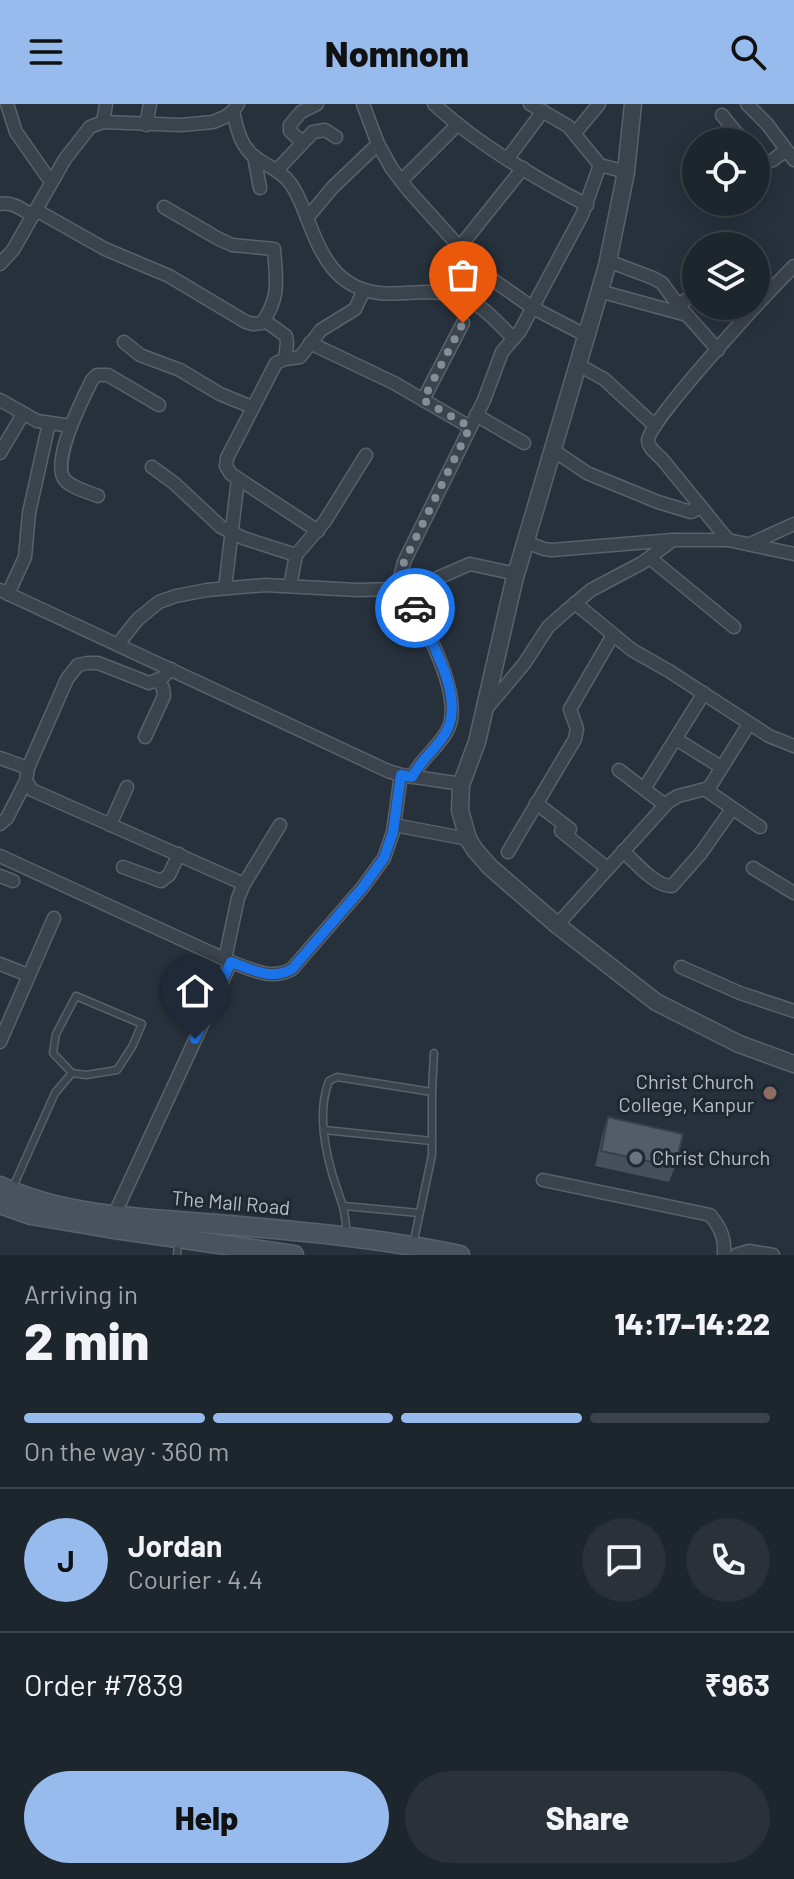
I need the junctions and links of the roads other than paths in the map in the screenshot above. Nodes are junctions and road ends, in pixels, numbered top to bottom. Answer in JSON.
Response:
{"nodes":[{"id":1,"x":7,"y":104,"type":"edge"},
{"id":2,"x":106,"y":104,"type":"edge"},
{"id":3,"x":150,"y":104,"type":"edge"},
{"id":4,"x":317,"y":104,"type":"edge"},
{"id":5,"x":363,"y":104,"type":"edge"},
{"id":6,"x":434,"y":104,"type":"edge"},
{"id":7,"x":530,"y":104,"type":"edge"},
{"id":8,"x":599,"y":104,"type":"edge"},
{"id":9,"x":633,"y":104,"type":"edge"},
{"id":10,"x":747,"y":104,"type":"edge"},
{"id":11,"x":236,"y":108,"type":"edge"},
{"id":12,"x":543,"y":111,"type":"junction"},
{"id":13,"x":722,"y":115,"type":"dead end"},
{"id":14,"x":103,"y":122,"type":"junction"},
{"id":15,"x":458,"y":124,"type":"junction"},
{"id":16,"x":146,"y":125,"type":"junction"},
{"id":17,"x":733,"y":128,"type":"edge"},
{"id":18,"x":575,"y":133,"type":"junction"},
{"id":19,"x":336,"y":137,"type":"dead end"},
{"id":20,"x":302,"y":142,"type":"junction"},
{"id":21,"x":378,"y":144,"type":"junction"},
{"id":22,"x":790,"y":155,"type":"edge"},
{"id":23,"x":254,"y":156,"type":"junction"},
{"id":24,"x":508,"y":158,"type":"junction"},
{"id":25,"x":770,"y":161,"type":"edge"},
{"id":26,"x":600,"y":165,"type":"junction"},
{"id":27,"x":523,"y":168,"type":"junction"},
{"id":28,"x":277,"y":170,"type":"junction"},
{"id":29,"x":626,"y":172,"type":"junction"},
{"id":30,"x":401,"y":181,"type":"junction"},
{"id":31,"x":51,"y":182,"type":"junction"},
{"id":32,"x":260,"y":188,"type":"dead end"},
{"id":33,"x":0,"y":204,"type":"edge"},
{"id":34,"x":587,"y":205,"type":"junction"},
{"id":35,"x":164,"y":207,"type":"dead end"},
{"id":36,"x":34,"y":213,"type":"junction"},
{"id":37,"x":307,"y":218,"type":"junction"},
{"id":38,"x":459,"y":248,"type":"junction"},
{"id":39,"x":608,"y":261,"type":"junction"},
{"id":40,"x":0,"y":264,"type":"edge"},
{"id":41,"x":794,"y":266,"type":"edge"},
{"id":42,"x":364,"y":290,"type":"junction"},
{"id":43,"x":599,"y":291,"type":"junction"},
{"id":44,"x":682,"y":302,"type":"edge"},
{"id":45,"x":678,"y":305,"type":"junction"},
{"id":46,"x":533,"y":308,"type":"junction"},
{"id":47,"x":682,"y":309,"type":"edge"},
{"id":48,"x":682,"y":314,"type":"edge"},
{"id":49,"x":264,"y":320,"type":"junction"},
{"id":50,"x":691,"y":320,"type":"edge"},
{"id":51,"x":463,"y":323,"type":"dead end"},
{"id":52,"x":585,"y":335,"type":"junction"},
{"id":53,"x":513,"y":338,"type":"junction"},
{"id":54,"x":124,"y":342,"type":"dead end"},
{"id":55,"x":310,"y":343,"type":"junction"},
{"id":56,"x":718,"y":350,"type":"junction"},
{"id":57,"x":285,"y":359,"type":"junction"},
{"id":58,"x":577,"y":364,"type":"junction"},
{"id":59,"x":0,"y":400,"type":"edge"},
{"id":60,"x":423,"y":400,"type":"junction"},
{"id":61,"x":159,"y":405,"type":"dead end"},
{"id":62,"x":252,"y":407,"type":"junction"},
{"id":63,"x":23,"y":414,"type":"junction"},
{"id":64,"x":473,"y":421,"type":"junction"},
{"id":65,"x":49,"y":423,"type":"junction"},
{"id":66,"x":71,"y":426,"type":"junction"},
{"id":67,"x":655,"y":426,"type":"junction"},
{"id":68,"x":524,"y":443,"type":"dead end"},
{"id":69,"x":553,"y":450,"type":"junction"},
{"id":70,"x":0,"y":453,"type":"edge"},
{"id":71,"x":366,"y":455,"type":"dead end"},
{"id":72,"x":152,"y":467,"type":"dead end"},
{"id":73,"x":238,"y":479,"type":"junction"},
{"id":74,"x":98,"y":496,"type":"dead end"},
{"id":75,"x":698,"y":503,"type":"junction"},
{"id":76,"x":794,"y":524,"type":"edge"},
{"id":77,"x":318,"y":531,"type":"junction"},
{"id":78,"x":231,"y":532,"type":"junction"},
{"id":79,"x":673,"y":540,"type":"junction"},
{"id":80,"x":728,"y":540,"type":"junction"},
{"id":81,"x":526,"y":542,"type":"junction"},
{"id":82,"x":750,"y":544,"type":"junction"},
{"id":83,"x":794,"y":554,"type":"edge"},
{"id":84,"x":296,"y":555,"type":"junction"},
{"id":85,"x":650,"y":558,"type":"junction"},
{"id":86,"x":516,"y":574,"type":"junction"},
{"id":87,"x":290,"y":586,"type":"junction"},
{"id":88,"x":225,"y":588,"type":"junction"},
{"id":89,"x":401,"y":588,"type":"junction"},
{"id":90,"x":4,"y":592,"type":"edge"},
{"id":91,"x":575,"y":603,"type":"junction"},
{"id":92,"x":734,"y":627,"type":"dead end"},
{"id":93,"x":613,"y":635,"type":"junction"},
{"id":94,"x":118,"y":644,"type":"junction"},
{"id":95,"x":171,"y":669,"type":"junction"},
{"id":96,"x":158,"y":680,"type":"junction"},
{"id":97,"x":704,"y":693,"type":"junction"},
{"id":98,"x":484,"y":712,"type":"junction"},
{"id":99,"x":749,"y":724,"type":"junction"},
{"id":100,"x":145,"y":737,"type":"dead end"},
{"id":101,"x":676,"y":739,"type":"junction"},
{"id":102,"x":794,"y":746,"type":"edge"},
{"id":103,"x":0,"y":758,"type":"edge"},
{"id":104,"x":721,"y":767,"type":"junction"},
{"id":105,"x":619,"y":770,"type":"dead end"},
{"id":106,"x":27,"y":775,"type":"junction"},
{"id":107,"x":406,"y":776,"type":"junction"},
{"id":108,"x":462,"y":784,"type":"junction"},
{"id":109,"x":127,"y":787,"type":"dead end"},
{"id":110,"x":644,"y":789,"type":"junction"},
{"id":111,"x":706,"y":790,"type":"junction"},
{"id":112,"x":536,"y":803,"type":"junction"},
{"id":113,"x":665,"y":805,"type":"junction"},
{"id":114,"x":732,"y":809,"type":"junction"},
{"id":115,"x":0,"y":824,"type":"edge"},
{"id":116,"x":110,"y":825,"type":"junction"},
{"id":117,"x":280,"y":825,"type":"dead end"},
{"id":118,"x":394,"y":825,"type":"junction"},
{"id":119,"x":760,"y":827,"type":"dead end"},
{"id":120,"x":468,"y":839,"type":"junction"},
{"id":121,"x":623,"y":851,"type":"junction"},
{"id":122,"x":508,"y":852,"type":"dead end"},
{"id":123,"x":179,"y":854,"type":"junction"},
{"id":124,"x":0,"y":856,"type":"edge"},
{"id":125,"x":123,"y":867,"type":"dead end"},
{"id":126,"x":607,"y":868,"type":"junction"},
{"id":127,"x":753,"y":868,"type":"dead end"},
{"id":128,"x":0,"y":876,"type":"edge"},
{"id":129,"x":13,"y":881,"type":"dead end"},
{"id":130,"x":244,"y":884,"type":"junction"},
{"id":131,"x":794,"y":893,"type":"edge"},
{"id":132,"x":54,"y":918,"type":"dead end"},
{"id":133,"x":557,"y":925,"type":"junction"},
{"id":134,"x":228,"y":961,"type":"junction"},
{"id":135,"x":0,"y":964,"type":"edge"},
{"id":136,"x":681,"y":967,"type":"dead end"},
{"id":137,"x":28,"y":975,"type":"junction"},
{"id":138,"x":794,"y":1011,"type":"edge"},
{"id":139,"x":0,"y":1042,"type":"edge"},
{"id":140,"x":434,"y":1053,"type":"dead end"},
{"id":141,"x":794,"y":1064,"type":"edge"},
{"id":142,"x":72,"y":1073,"type":"junction"},
{"id":143,"x":432,"y":1092,"type":"junction"},
{"id":144,"x":324,"y":1130,"type":"junction"},
{"id":145,"x":432,"y":1141,"type":"junction"},
{"id":146,"x":543,"y":1180,"type":"dead end"},
{"id":147,"x":4,"y":1194,"type":"edge"},
{"id":148,"x":344,"y":1206,"type":"junction"},
{"id":149,"x":419,"y":1213,"type":"junction"},
{"id":150,"x":111,"y":1222,"type":"junction"},
{"id":151,"x":346,"y":1237,"type":"junction"},
{"id":152,"x":178,"y":1247,"type":"edge"},
{"id":153,"x":420,"y":1249,"type":"edge"},
{"id":154,"x":294,"y":1255,"type":"edge"},
{"id":155,"x":460,"y":1255,"type":"edge"},
{"id":156,"x":724,"y":1255,"type":"edge"},
{"id":157,"x":736,"y":1255,"type":"edge"},
{"id":158,"x":773,"y":1255,"type":"edge"}],
"edges":[{"from":1,"to":31,"type":"street"},
{"from":2,"to":14,"type":"street"},
{"from":3,"to":16,"type":"street"},
{"from":4,"to":20,"type":"street"},
{"from":5,"to":21,"type":"street"},
{"from":6,"to":15,"type":"street"},
{"from":7,"to":12,"type":"street"},
{"from":8,"to":18,"type":"street"},
{"from":9,"to":29,"type":"street"},
{"from":10,"to":22,"type":"street"},
{"from":11,"to":16,"type":"street"},
{"from":11,"to":23,"type":"street"},
{"from":12,"to":18,"type":"street"},
{"from":12,"to":24,"type":"street"},
{"from":13,"to":17,"type":"street"},
{"from":14,"to":16,"type":"street"},
{"from":14,"to":31,"type":"street"},
{"from":15,"to":24,"type":"street"},
{"from":15,"to":30,"type":"street"},
{"from":18,"to":26,"type":"street"},
{"from":19,"to":20,"type":"street"},
{"from":20,"to":28,"type":"street"},
{"from":21,"to":30,"type":"street"},
{"from":21,"to":37,"type":"street"},
{"from":22,"to":25,"type":"street"},
{"from":23,"to":28,"type":"street"},
{"from":23,"to":32,"type":"street"},
{"from":24,"to":27,"type":"street"},
{"from":26,"to":29,"type":"street"},
{"from":26,"to":34,"type":"street"},
{"from":27,"to":34,"type":"street"},
{"from":27,"to":38,"type":"street"},
{"from":28,"to":37,"type":"street"},
{"from":29,"to":39,"type":"street"},
{"from":30,"to":38,"type":"street"},
{"from":31,"to":36,"type":"street"},
{"from":33,"to":36,"type":"street"},
{"from":34,"to":46,"type":"street"},
{"from":35,"to":49,"type":"street"},
{"from":36,"to":40,"type":"street"},
{"from":36,"to":49,"type":"street"},
{"from":37,"to":42,"type":"street"},
{"from":38,"to":46,"type":"street"},
{"from":39,"to":43,"type":"street"},
{"from":39,"to":45,"type":"street"},
{"from":41,"to":56,"type":"street"},
{"from":42,"to":53,"type":"street"},
{"from":42,"to":55,"type":"street"},
{"from":43,"to":48,"type":"street"},
{"from":43,"to":52,"type":"street"},
{"from":44,"to":45,"type":"street"},
{"from":45,"to":47,"type":"street"},
{"from":46,"to":52,"type":"street"},
{"from":46,"to":53,"type":"street"},
{"from":49,"to":57,"type":"street"},
{"from":50,"to":56,"type":"street"},
{"from":51,"to":60,"type":"street"},
{"from":52,"to":58,"type":"street"},
{"from":53,"to":64,"type":"street"},
{"from":54,"to":62,"type":"street"},
{"from":55,"to":57,"type":"street"},
{"from":55,"to":60,"type":"street"},
{"from":56,"to":67,"type":"street"},
{"from":57,"to":62,"type":"street"},
{"from":58,"to":67,"type":"street"},
{"from":58,"to":69,"type":"street"},
{"from":59,"to":63,"type":"street"},
{"from":60,"to":64,"type":"street"},
{"from":61,"to":66,"type":"street"},
{"from":62,"to":73,"type":"street"},
{"from":63,"to":65,"type":"street"},
{"from":63,"to":70,"type":"street"},
{"from":64,"to":68,"type":"street"},
{"from":64,"to":89,"type":"street"},
{"from":65,"to":66,"type":"street"},
{"from":65,"to":90,"type":"street"},
{"from":66,"to":74,"type":"street"},
{"from":67,"to":75,"type":"street"},
{"from":69,"to":75,"type":"street"},
{"from":69,"to":81,"type":"street"},
{"from":71,"to":77,"type":"street"},
{"from":72,"to":78,"type":"street"},
{"from":73,"to":77,"type":"street"},
{"from":73,"to":78,"type":"street"},
{"from":75,"to":80,"type":"street"},
{"from":76,"to":82,"type":"street"},
{"from":77,"to":84,"type":"street"},
{"from":78,"to":84,"type":"street"},
{"from":78,"to":88,"type":"street"},
{"from":79,"to":80,"type":"street"},
{"from":79,"to":81,"type":"street"},
{"from":79,"to":85,"type":"street"},
{"from":80,"to":82,"type":"street"},
{"from":81,"to":86,"type":"street"},
{"from":82,"to":83,"type":"street"},
{"from":84,"to":87,"type":"street"},
{"from":85,"to":91,"type":"street"},
{"from":85,"to":92,"type":"street"},
{"from":86,"to":89,"type":"street"},
{"from":86,"to":98,"type":"street"},
{"from":87,"to":88,"type":"street"},
{"from":87,"to":89,"type":"street"},
{"from":88,"to":94,"type":"street"},
{"from":89,"to":107,"type":"street"},
{"from":90,"to":94,"type":"street"},
{"from":91,"to":93,"type":"street"},
{"from":91,"to":98,"type":"street"},
{"from":93,"to":97,"type":"street"},
{"from":93,"to":112,"type":"street"},
{"from":94,"to":95,"type":"street"},
{"from":95,"to":96,"type":"street"},
{"from":95,"to":107,"type":"street"},
{"from":96,"to":100,"type":"street"},
{"from":96,"to":106,"type":"street"},
{"from":97,"to":99,"type":"street"},
{"from":97,"to":101,"type":"street"},
{"from":98,"to":108,"type":"street"},
{"from":99,"to":102,"type":"street"},
{"from":99,"to":104,"type":"street"},
{"from":101,"to":104,"type":"street"},
{"from":101,"to":110,"type":"street"},
{"from":103,"to":106,"type":"street"},
{"from":104,"to":111,"type":"street"},
{"from":105,"to":110,"type":"street"},
{"from":106,"to":115,"type":"street"},
{"from":106,"to":116,"type":"street"},
{"from":107,"to":108,"type":"street"},
{"from":107,"to":118,"type":"street"},
{"from":108,"to":120,"type":"street"},
{"from":109,"to":116,"type":"street"},
{"from":110,"to":113,"type":"street"},
{"from":111,"to":113,"type":"street"},
{"from":111,"to":114,"type":"street"},
{"from":112,"to":122,"type":"street"},
{"from":112,"to":126,"type":"street"},
{"from":113,"to":121,"type":"street"},
{"from":114,"to":119,"type":"street"},
{"from":114,"to":121,"type":"street"},
{"from":116,"to":123,"type":"street"},
{"from":117,"to":130,"type":"street"},
{"from":118,"to":120,"type":"street"},
{"from":118,"to":134,"type":"street"},
{"from":120,"to":133,"type":"street"},
{"from":121,"to":126,"type":"street"},
{"from":123,"to":125,"type":"street"},
{"from":123,"to":130,"type":"street"},
{"from":124,"to":134,"type":"street"},
{"from":126,"to":133,"type":"street"},
{"from":127,"to":131,"type":"street"},
{"from":128,"to":129,"type":"street"},
{"from":130,"to":134,"type":"street"},
{"from":132,"to":137,"type":"street"},
{"from":133,"to":141,"type":"street"},
{"from":134,"to":150,"type":"street"},
{"from":135,"to":137,"type":"street"},
{"from":136,"to":138,"type":"street"},
{"from":137,"to":139,"type":"street"},
{"from":140,"to":143,"type":"lane"},
{"from":142,"to":142,"type":"lane"},
{"from":142,"to":147,"type":"lane"},
{"from":143,"to":144,"type":"lane"},
{"from":143,"to":145,"type":"lane"},
{"from":144,"to":145,"type":"lane"},
{"from":144,"to":148,"type":"lane"},
{"from":145,"to":149,"type":"lane"},
{"from":146,"to":156,"type":"street"},
{"from":147,"to":150,"type":"main road","name":"The Mall Road"},
{"from":148,"to":149,"type":"lane"},
{"from":148,"to":151,"type":"lane"},
{"from":149,"to":153,"type":"lane"},
{"from":150,"to":151,"type":"main road","name":"The Mall Road"},
{"from":150,"to":152,"type":"main road","name":"The Mall Road"},
{"from":151,"to":153,"type":"main road","name":"The Mall Road"},
{"from":152,"to":154,"type":"main road","name":"The Mall Road"},
{"from":153,"to":155,"type":"main road","name":"The Mall Road"},
{"from":157,"to":158,"type":"street"}]}
